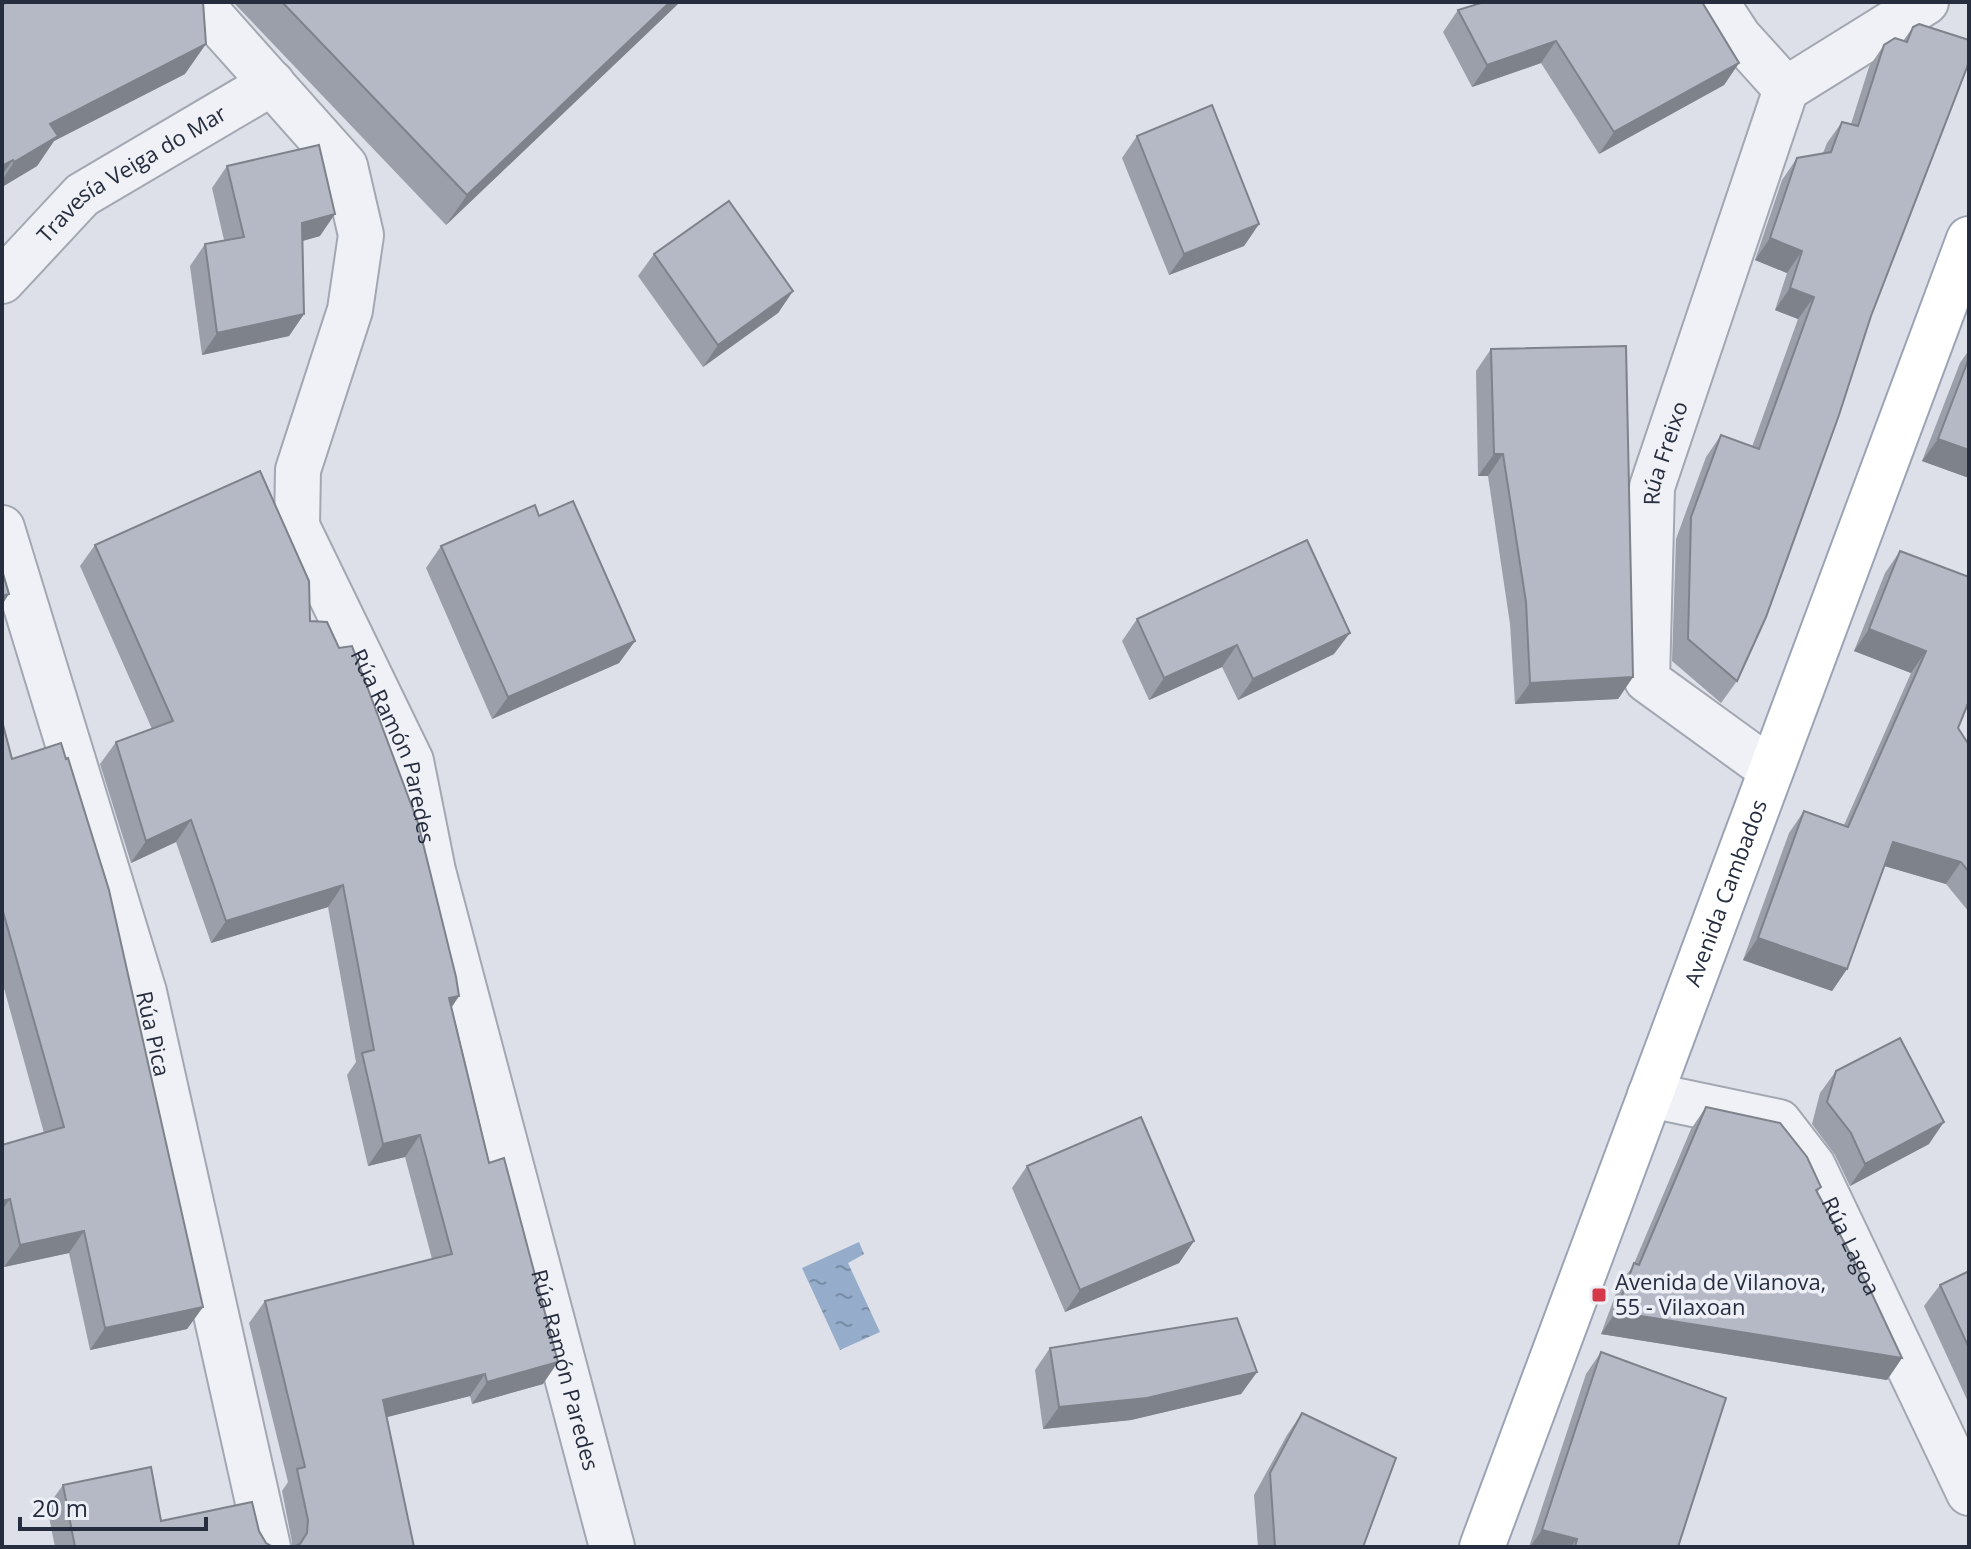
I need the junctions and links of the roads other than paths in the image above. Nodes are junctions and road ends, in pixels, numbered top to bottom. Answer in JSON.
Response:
{"nodes":[{"id":1,"x":199,"y":2,"type":"edge"},
{"id":2,"x":1716,"y":2,"type":"edge"},
{"id":3,"x":1926,"y":2,"type":"edge"},
{"id":4,"x":272,"y":83,"type":"junction"},
{"id":5,"x":1786,"y":89,"type":"junction"},
{"id":6,"x":1969,"y":239,"type":"edge"},
{"id":7,"x":2,"y":281,"type":"edge"},
{"id":8,"x":2,"y":528,"type":"edge"},
{"id":9,"x":1771,"y":770,"type":"junction"},
{"id":10,"x":1650,"y":1095,"type":"junction"},
{"id":11,"x":1969,"y":1493,"type":"edge"},
{"id":12,"x":268,"y":1547,"type":"edge"},
{"id":13,"x":612,"y":1547,"type":"edge"},
{"id":14,"x":1482,"y":1547,"type":"edge"}],
"edges":[{"from":1,"to":4,"type":"street","name":"Rúa Ramón Paredes"},
{"from":2,"to":5,"type":"street"},
{"from":3,"to":5,"type":"street"},
{"from":4,"to":7,"type":"street","name":"Travesía Veiga do Mar"},
{"from":4,"to":13,"type":"street","name":"Rúa Ramón Paredes"},
{"from":5,"to":9,"type":"street","name":"Rúa Freixo"},
{"from":6,"to":9,"type":"main road","name":"Avenida Cambados"},
{"from":8,"to":12,"type":"street","name":"Rúa Pica"},
{"from":9,"to":10,"type":"main road","name":"Avenida Cambados"},
{"from":10,"to":11,"type":"street","name":"Rúa Lagoa"},
{"from":10,"to":14,"type":"main road","name":"Avenida Cambados"}]}
